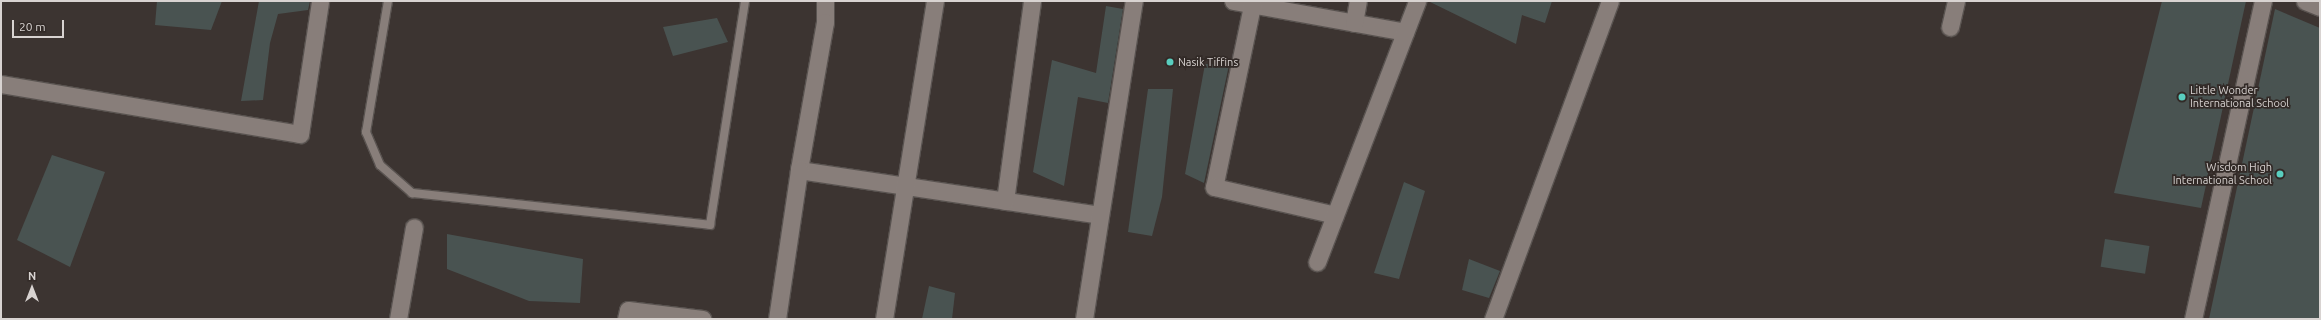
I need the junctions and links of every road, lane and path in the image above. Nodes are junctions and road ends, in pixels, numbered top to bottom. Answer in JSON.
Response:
{"nodes":[{"id":1,"x":320,"y":1,"type":"edge"},
{"id":2,"x":388,"y":1,"type":"edge"},
{"id":3,"x":745,"y":1,"type":"edge"},
{"id":4,"x":825,"y":1,"type":"edge"},
{"id":5,"x":935,"y":1,"type":"edge"},
{"id":6,"x":1032,"y":1,"type":"edge"},
{"id":7,"x":1134,"y":1,"type":"edge"},
{"id":8,"x":1233,"y":1,"type":"edge"},
{"id":9,"x":1358,"y":1,"type":"edge"},
{"id":10,"x":1417,"y":1,"type":"edge"},
{"id":11,"x":1610,"y":1,"type":"edge"},
{"id":12,"x":1956,"y":1,"type":"edge"},
{"id":13,"x":2263,"y":1,"type":"edge"},
{"id":14,"x":2304,"y":1,"type":"edge"},
{"id":15,"x":1253,"y":3,"type":"edge"},
{"id":16,"x":2320,"y":7,"type":"edge"},
{"id":17,"x":1354,"y":23,"type":"junction"},
{"id":18,"x":1950,"y":28,"type":"dead end"},
{"id":19,"x":1405,"y":32,"type":"junction"},
{"id":20,"x":1,"y":84,"type":"edge"},
{"id":21,"x":799,"y":170,"type":"junction"},
{"id":22,"x":905,"y":186,"type":"junction"},
{"id":23,"x":1006,"y":201,"type":"junction"},
{"id":24,"x":1100,"y":215,"type":"junction"},
{"id":25,"x":1335,"y":215,"type":"junction"},
{"id":26,"x":414,"y":227,"type":"dead end"},
{"id":27,"x":1317,"y":262,"type":"dead end"},
{"id":28,"x":398,"y":319,"type":"edge"},
{"id":29,"x":626,"y":319,"type":"edge"},
{"id":30,"x":702,"y":319,"type":"edge"},
{"id":31,"x":777,"y":319,"type":"edge"},
{"id":32,"x":884,"y":319,"type":"edge"},
{"id":33,"x":1084,"y":319,"type":"edge"},
{"id":34,"x":1493,"y":319,"type":"edge"},
{"id":35,"x":2193,"y":319,"type":"edge"}],
"edges":[{"from":1,"to":20,"type":"street"},
{"from":2,"to":3,"type":"lane"},
{"from":4,"to":21,"type":"street"},
{"from":5,"to":22,"type":"street"},
{"from":6,"to":23,"type":"street"},
{"from":7,"to":24,"type":"street"},
{"from":8,"to":15,"type":"street"},
{"from":9,"to":17,"type":"street"},
{"from":10,"to":19,"type":"street"},
{"from":11,"to":34,"type":"street"},
{"from":12,"to":18,"type":"street"},
{"from":13,"to":35,"type":"street"},
{"from":14,"to":16,"type":"street"},
{"from":15,"to":17,"type":"street"},
{"from":15,"to":25,"type":"street"},
{"from":17,"to":19,"type":"street"},
{"from":19,"to":25,"type":"street"},
{"from":21,"to":22,"type":"street"},
{"from":21,"to":31,"type":"street"},
{"from":22,"to":23,"type":"street"},
{"from":22,"to":32,"type":"street"},
{"from":23,"to":24,"type":"street"},
{"from":24,"to":33,"type":"street"},
{"from":25,"to":27,"type":"street"},
{"from":26,"to":28,"type":"street"},
{"from":29,"to":30,"type":"street"}]}
